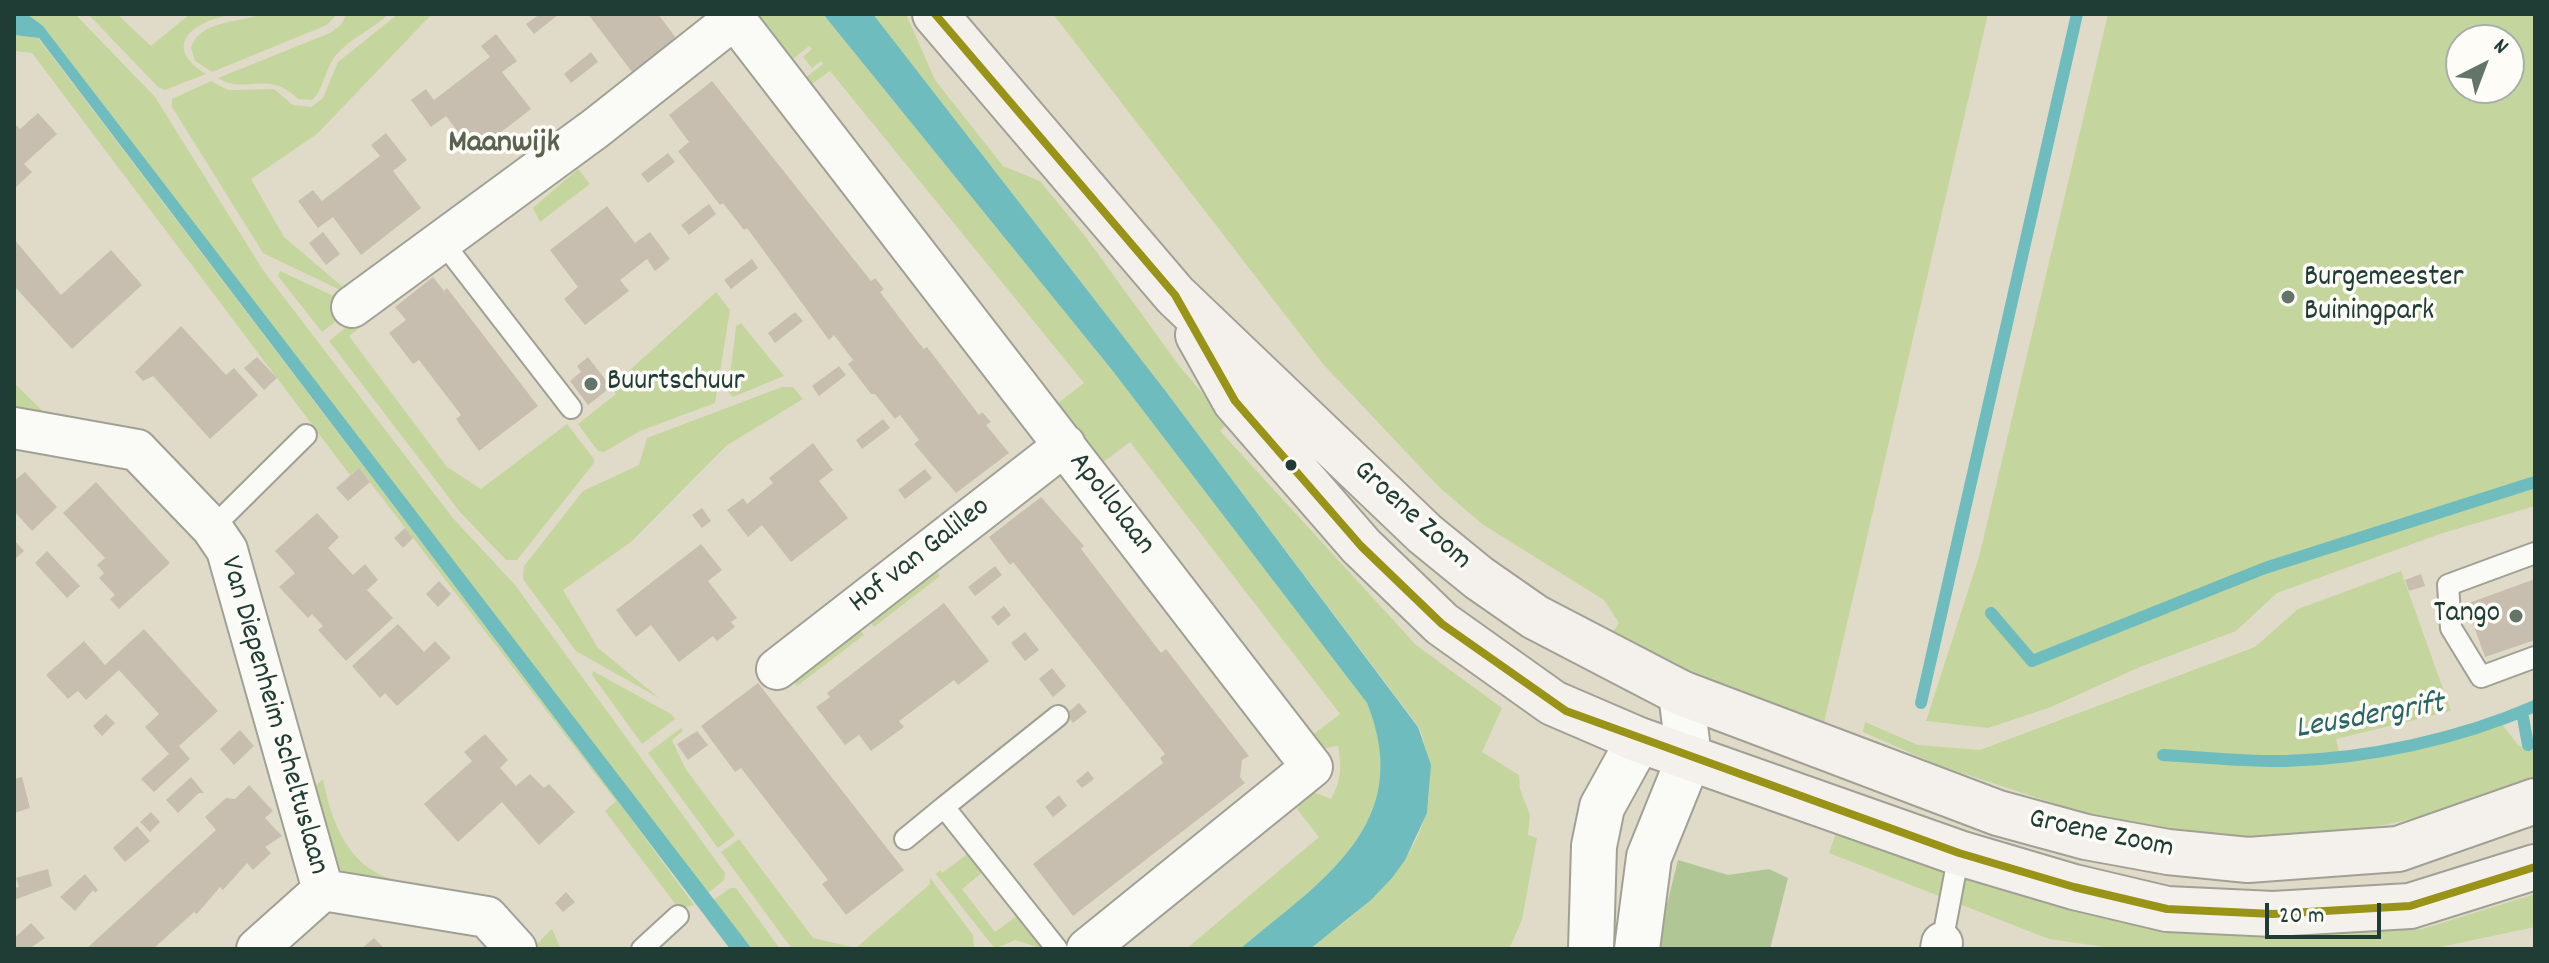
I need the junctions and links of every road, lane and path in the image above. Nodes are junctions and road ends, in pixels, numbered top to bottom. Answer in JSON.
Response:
{"nodes":[{"id":1,"x":935,"y":14,"type":"edge"},
{"id":2,"x":732,"y":16,"type":"edge"},
{"id":3,"x":441,"y":240,"type":"junction"},
{"id":4,"x":1175,"y":295,"type":"junction"},
{"id":5,"x":352,"y":307,"type":"dead end"},
{"id":6,"x":571,"y":408,"type":"dead end"},
{"id":7,"x":14,"y":428,"type":"edge"},
{"id":8,"x":306,"y":435,"type":"dead end"},
{"id":9,"x":1065,"y":445,"type":"junction"},
{"id":10,"x":212,"y":528,"type":"junction"},
{"id":11,"x":2535,"y":553,"type":"edge"},
{"id":12,"x":2535,"y":657,"type":"edge"},
{"id":13,"x":777,"y":669,"type":"dead end"},
{"id":14,"x":1681,"y":693,"type":"junction"},
{"id":15,"x":1058,"y":716,"type":"dead end"},
{"id":16,"x":1639,"y":740,"type":"junction"},
{"id":17,"x":1689,"y":758,"type":"junction"},
{"id":18,"x":2535,"y":801,"type":"edge"},
{"id":19,"x":944,"y":807,"type":"junction"},
{"id":20,"x":905,"y":839,"type":"dead end"},
{"id":21,"x":1959,"y":853,"type":"junction"},
{"id":22,"x":2535,"y":867,"type":"edge"},
{"id":23,"x":323,"y":890,"type":"junction"},
{"id":24,"x":678,"y":916,"type":"dead end"},
{"id":25,"x":1941,"y":946,"type":"edge"},
{"id":26,"x":257,"y":949,"type":"edge"},
{"id":27,"x":516,"y":949,"type":"edge"},
{"id":28,"x":642,"y":949,"type":"edge"},
{"id":29,"x":1057,"y":949,"type":"edge"},
{"id":30,"x":1087,"y":949,"type":"edge"},
{"id":31,"x":1591,"y":949,"type":"edge"},
{"id":32,"x":1637,"y":949,"type":"edge"}],
"edges":[{"from":1,"to":4,"type":"main road","name":"Groene Zoom"},
{"from":2,"to":3,"type":"street"},
{"from":2,"to":9,"type":"street","name":"Apollolaan"},
{"from":3,"to":5,"type":"street"},
{"from":3,"to":6,"type":"lane"},
{"from":4,"to":14,"type":"main road","name":"Groene Zoom"},
{"from":4,"to":16,"type":"main road","name":"Groene Zoom"},
{"from":7,"to":10,"type":"street","name":"Van Diepenheim Scheltuslaan"},
{"from":8,"to":10,"type":"lane","name":"Van Diepenheim Scheltuslaan"},
{"from":9,"to":13,"type":"street","name":"Hof van Galileo"},
{"from":9,"to":30,"type":"street","name":"Apollolaan"},
{"from":10,"to":23,"type":"street","name":"Van Diepenheim Scheltuslaan"},
{"from":11,"to":12,"type":"lane"},
{"from":14,"to":16,"type":"main road"},
{"from":14,"to":17,"type":"street"},
{"from":14,"to":18,"type":"main road","name":"Groene Zoom"},
{"from":15,"to":19,"type":"lane"},
{"from":16,"to":17,"type":"main road","name":"Groene Zoom"},
{"from":16,"to":31,"type":"street"},
{"from":17,"to":21,"type":"main road","name":"Groene Zoom"},
{"from":17,"to":32,"type":"street"},
{"from":19,"to":20,"type":"lane"},
{"from":19,"to":29,"type":"lane"},
{"from":21,"to":22,"type":"main road","name":"Groene Zoom"},
{"from":21,"to":25,"type":"lane"},
{"from":23,"to":26,"type":"street"},
{"from":23,"to":27,"type":"street","name":"Van Diepenheim Scheltuslaan"},
{"from":24,"to":28,"type":"lane"}]}
